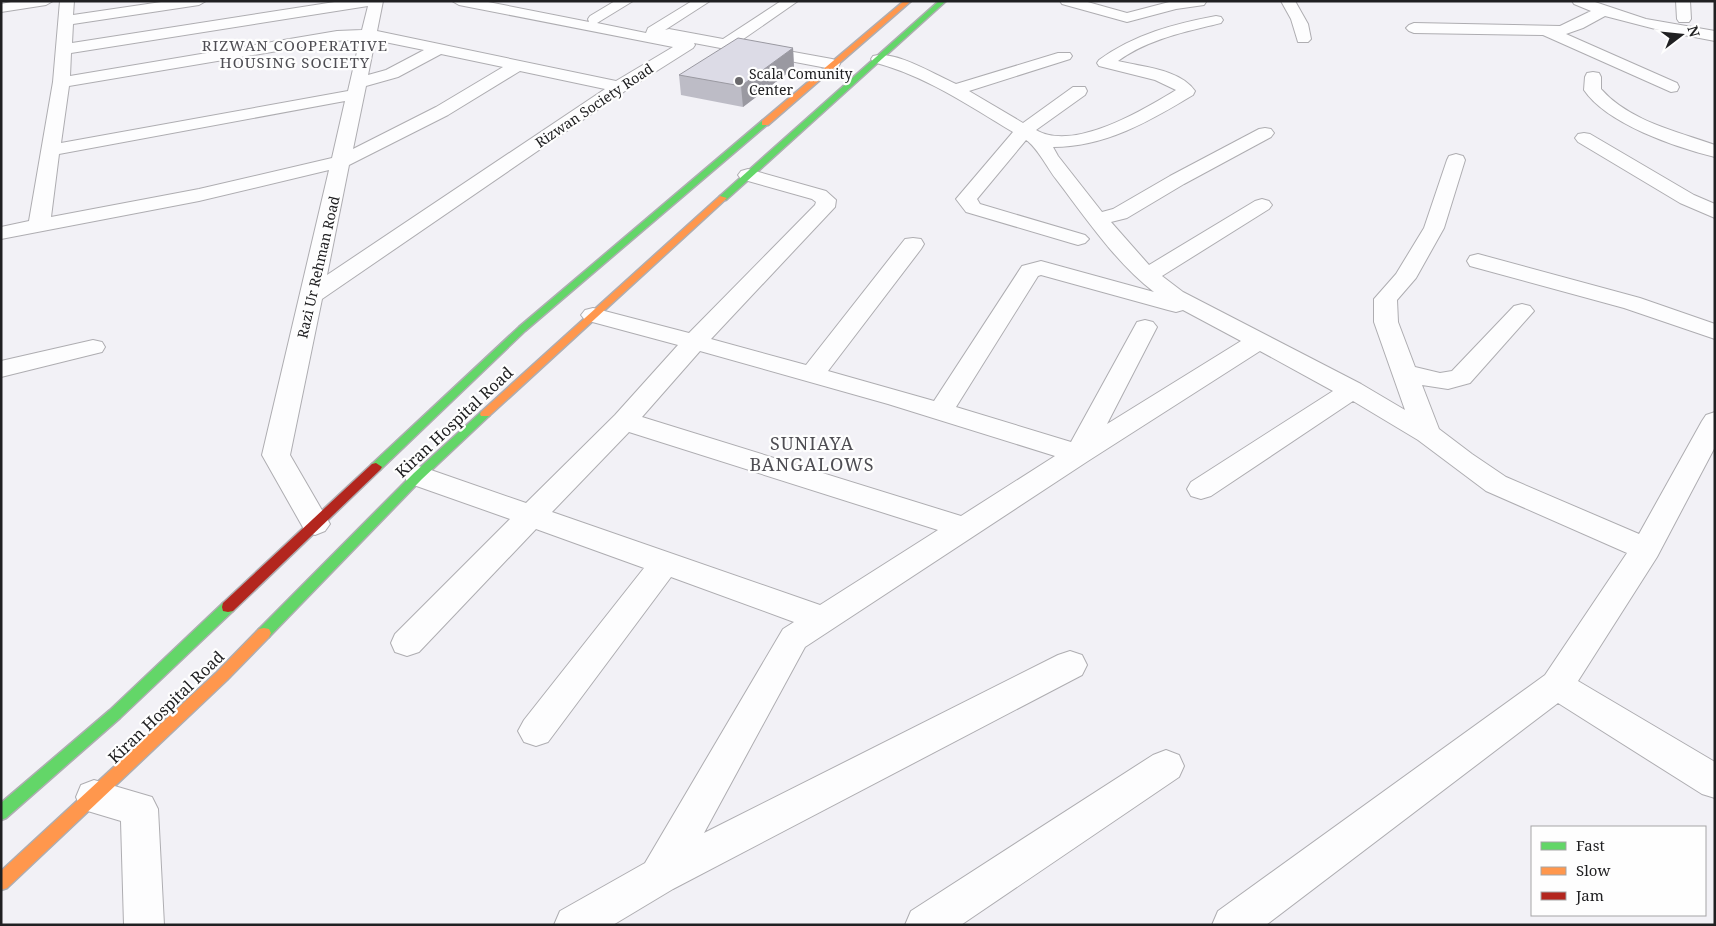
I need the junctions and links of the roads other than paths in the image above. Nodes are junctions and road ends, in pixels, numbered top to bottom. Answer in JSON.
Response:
{"nodes":[{"id":1,"x":46,"y":1,"type":"edge"},
{"id":2,"x":67,"y":1,"type":"edge"},
{"id":3,"x":199,"y":1,"type":"edge"},
{"id":4,"x":370,"y":1,"type":"edge"},
{"id":5,"x":376,"y":1,"type":"edge"},
{"id":6,"x":459,"y":1,"type":"edge"},
{"id":7,"x":626,"y":1,"type":"edge"},
{"id":8,"x":703,"y":1,"type":"edge"},
{"id":9,"x":791,"y":1,"type":"edge"},
{"id":10,"x":908,"y":1,"type":"edge"},
{"id":11,"x":943,"y":1,"type":"edge"},
{"id":12,"x":1067,"y":1,"type":"edge"},
{"id":13,"x":1288,"y":1,"type":"edge"},
{"id":14,"x":1579,"y":1,"type":"edge"},
{"id":15,"x":1683,"y":1,"type":"edge"},
{"id":16,"x":498,"y":2,"type":"edge"},
{"id":17,"x":1198,"y":2,"type":"edge"},
{"id":18,"x":1,"y":8,"type":"edge"},
{"id":19,"x":1603,"y":11,"type":"junction"},
{"id":20,"x":595,"y":19,"type":"junction"},
{"id":21,"x":1684,"y":19,"type":"dead end"},
{"id":22,"x":1216,"y":20,"type":"dead end"},
{"id":23,"x":66,"y":21,"type":"junction"},
{"id":24,"x":1414,"y":28,"type":"dead end"},
{"id":25,"x":653,"y":31,"type":"junction"},
{"id":26,"x":1546,"y":31,"type":"junction"},
{"id":27,"x":370,"y":34,"type":"junction"},
{"id":28,"x":1715,"y":36,"type":"edge"},
{"id":29,"x":1303,"y":39,"type":"dead end"},
{"id":30,"x":726,"y":44,"type":"junction"},
{"id":31,"x":64,"y":49,"type":"junction"},
{"id":32,"x":438,"y":49,"type":"junction"},
{"id":33,"x":1064,"y":56,"type":"dead end"},
{"id":34,"x":879,"y":59,"type":"junction"},
{"id":35,"x":832,"y":64,"type":"junction"},
{"id":36,"x":518,"y":65,"type":"junction"},
{"id":37,"x":1593,"y":77,"type":"dead end"},
{"id":38,"x":61,"y":82,"type":"junction"},
{"id":39,"x":1671,"y":86,"type":"dead end"},
{"id":40,"x":620,"y":87,"type":"junction"},
{"id":41,"x":358,"y":88,"type":"junction"},
{"id":42,"x":955,"y":90,"type":"junction"},
{"id":43,"x":1079,"y":91,"type":"dead end"},
{"id":44,"x":1265,"y":133,"type":"dead end"},
{"id":45,"x":1032,"y":136,"type":"junction"},
{"id":46,"x":1584,"y":138,"type":"dead end"},
{"id":47,"x":51,"y":150,"type":"junction"},
{"id":48,"x":1715,"y":151,"type":"edge"},
{"id":49,"x":1456,"y":160,"type":"dead end"},
{"id":50,"x":341,"y":162,"type":"junction"},
{"id":51,"x":748,"y":175,"type":"junction"},
{"id":52,"x":1262,"y":205,"type":"dead end"},
{"id":53,"x":1715,"y":212,"type":"edge"},
{"id":54,"x":1097,"y":219,"type":"junction"},
{"id":55,"x":39,"y":226,"type":"junction"},
{"id":56,"x":1,"y":233,"type":"edge"},
{"id":57,"x":1078,"y":239,"type":"dead end"},
{"id":58,"x":913,"y":244,"type":"dead end"},
{"id":59,"x":1478,"y":262,"type":"dead end"},
{"id":60,"x":1147,"y":276,"type":"junction"},
{"id":61,"x":311,"y":296,"type":"junction"},
{"id":62,"x":1522,"y":311,"type":"dead end"},
{"id":63,"x":1204,"y":312,"type":"junction"},
{"id":64,"x":593,"y":315,"type":"junction"},
{"id":65,"x":1145,"y":327,"type":"dead end"},
{"id":66,"x":522,"y":330,"type":"junction"},
{"id":67,"x":1715,"y":332,"type":"edge"},
{"id":68,"x":695,"y":341,"type":"junction"},
{"id":69,"x":1259,"y":341,"type":"junction"},
{"id":70,"x":564,"y":342,"type":"junction"},
{"id":71,"x":93,"y":346,"type":"dead end"},
{"id":72,"x":1,"y":369,"type":"edge"},
{"id":73,"x":1405,"y":372,"type":"junction"},
{"id":74,"x":813,"y":373,"type":"junction"},
{"id":75,"x":1352,"y":390,"type":"junction"},
{"id":76,"x":941,"y":410,"type":"junction"},
{"id":77,"x":624,"y":421,"type":"junction"},
{"id":78,"x":1715,"y":421,"type":"edge"},
{"id":79,"x":1427,"y":434,"type":"junction"},
{"id":80,"x":1078,"y":454,"type":"junction"},
{"id":81,"x":418,"y":476,"type":"junction"},
{"id":82,"x":1201,"y":489,"type":"dead end"},
{"id":83,"x":532,"y":516,"type":"junction"},
{"id":84,"x":315,"y":524,"type":"junction"},
{"id":85,"x":966,"y":528,"type":"junction"},
{"id":86,"x":1646,"y":549,"type":"junction"},
{"id":87,"x":665,"y":563,"type":"junction"},
{"id":88,"x":823,"y":619,"type":"junction"},
{"id":89,"x":407,"y":643,"type":"dead end"},
{"id":90,"x":1070,"y":665,"type":"dead end"},
{"id":91,"x":1557,"y":685,"type":"junction"},
{"id":92,"x":536,"y":731,"type":"dead end"},
{"id":93,"x":1166,"y":766,"type":"dead end"},
{"id":94,"x":1715,"y":782,"type":"edge"},
{"id":95,"x":94,"y":797,"type":"junction"},
{"id":96,"x":1,"y":813,"type":"edge"},
{"id":97,"x":659,"y":876,"type":"junction"},
{"id":98,"x":1,"y":882,"type":"edge"},
{"id":99,"x":144,"y":925,"type":"edge"},
{"id":100,"x":574,"y":925,"type":"edge"},
{"id":101,"x":925,"y":925,"type":"edge"},
{"id":102,"x":1232,"y":925,"type":"edge"}],
"edges":[{"from":1,"to":18,"type":"street"},
{"from":2,"to":23,"type":"street"},
{"from":3,"to":23,"type":"street"},
{"from":4,"to":31,"type":"street"},
{"from":5,"to":27,"type":"street","name":"Razi Ur Rehman Road"},
{"from":6,"to":40,"type":"street","name":"Rizwan Society Road"},
{"from":7,"to":20,"type":"street"},
{"from":8,"to":25,"type":"street"},
{"from":9,"to":30,"type":"street"},
{"from":10,"to":35,"type":"main road","name":"Kiran Hospital Road"},
{"from":11,"to":34,"type":"main road","name":"Kiran Hospital Road"},
{"from":12,"to":17,"type":"street"},
{"from":13,"to":29,"type":"street"},
{"from":14,"to":19,"type":"street"},
{"from":15,"to":21,"type":"street"},
{"from":16,"to":20,"type":"street"},
{"from":19,"to":26,"type":"street"},
{"from":19,"to":28,"type":"street"},
{"from":20,"to":25,"type":"street"},
{"from":22,"to":45,"type":"street"},
{"from":23,"to":31,"type":"street"},
{"from":24,"to":26,"type":"street"},
{"from":25,"to":30,"type":"street"},
{"from":26,"to":39,"type":"street"},
{"from":27,"to":32,"type":"street"},
{"from":27,"to":38,"type":"street"},
{"from":27,"to":41,"type":"street","name":"Razi Ur Rehman Road"},
{"from":30,"to":35,"type":"street"},
{"from":31,"to":38,"type":"street"},
{"from":32,"to":36,"type":"street"},
{"from":32,"to":41,"type":"street"},
{"from":33,"to":42,"type":"street"},
{"from":34,"to":42,"type":"street"},
{"from":34,"to":51,"type":"main road","name":"Kiran Hospital Road"},
{"from":35,"to":66,"type":"main road","name":"Kiran Hospital Road"},
{"from":36,"to":40,"type":"street"},
{"from":36,"to":50,"type":"street"},
{"from":37,"to":48,"type":"street"},
{"from":38,"to":47,"type":"street"},
{"from":40,"to":61,"type":"street","name":"Rizwan Society Road"},
{"from":41,"to":47,"type":"street"},
{"from":41,"to":50,"type":"street","name":"Razi Ur Rehman Road"},
{"from":42,"to":45,"type":"street"},
{"from":43,"to":45,"type":"street"},
{"from":44,"to":54,"type":"street"},
{"from":45,"to":54,"type":"street"},
{"from":45,"to":57,"type":"street"},
{"from":46,"to":53,"type":"street"},
{"from":47,"to":55,"type":"street"},
{"from":49,"to":73,"type":"street"},
{"from":50,"to":55,"type":"street"},
{"from":50,"to":61,"type":"street","name":"Razi Ur Rehman Road"},
{"from":51,"to":64,"type":"main road","name":"Kiran Hospital Road"},
{"from":51,"to":68,"type":"street"},
{"from":52,"to":60,"type":"street"},
{"from":54,"to":60,"type":"street"},
{"from":55,"to":56,"type":"street"},
{"from":58,"to":74,"type":"street"},
{"from":59,"to":67,"type":"street"},
{"from":60,"to":63,"type":"street"},
{"from":61,"to":84,"type":"street","name":"Razi Ur Rehman Road"},
{"from":62,"to":73,"type":"street"},
{"from":63,"to":69,"type":"street"},
{"from":63,"to":76,"type":"street"},
{"from":64,"to":68,"type":"street"},
{"from":64,"to":70,"type":"main road","name":"Kiran Hospital Road"},
{"from":65,"to":80,"type":"street"},
{"from":66,"to":70,"type":"main road"},
{"from":66,"to":84,"type":"main road","name":"Kiran Hospital Road"},
{"from":68,"to":74,"type":"street"},
{"from":68,"to":77,"type":"street"},
{"from":69,"to":75,"type":"street"},
{"from":69,"to":80,"type":"street"},
{"from":70,"to":81,"type":"main road","name":"Kiran Hospital Road"},
{"from":71,"to":72,"type":"street"},
{"from":73,"to":79,"type":"street"},
{"from":74,"to":76,"type":"street"},
{"from":75,"to":79,"type":"street"},
{"from":75,"to":82,"type":"street"},
{"from":76,"to":80,"type":"street"},
{"from":77,"to":83,"type":"street"},
{"from":77,"to":85,"type":"street"},
{"from":78,"to":86,"type":"street"},
{"from":79,"to":86,"type":"street"},
{"from":80,"to":85,"type":"street"},
{"from":81,"to":83,"type":"street"},
{"from":81,"to":95,"type":"main road","name":"Kiran Hospital Road"},
{"from":83,"to":87,"type":"street"},
{"from":83,"to":89,"type":"street"},
{"from":84,"to":96,"type":"main road","name":"Kiran Hospital Road"},
{"from":85,"to":88,"type":"street"},
{"from":86,"to":91,"type":"street"},
{"from":87,"to":88,"type":"street"},
{"from":87,"to":92,"type":"street"},
{"from":88,"to":97,"type":"street"},
{"from":90,"to":97,"type":"street"},
{"from":91,"to":94,"type":"street"},
{"from":91,"to":102,"type":"street"},
{"from":93,"to":101,"type":"street"},
{"from":95,"to":98,"type":"main road","name":"Kiran Hospital Road"},
{"from":95,"to":99,"type":"street"},
{"from":97,"to":100,"type":"street"}]}
